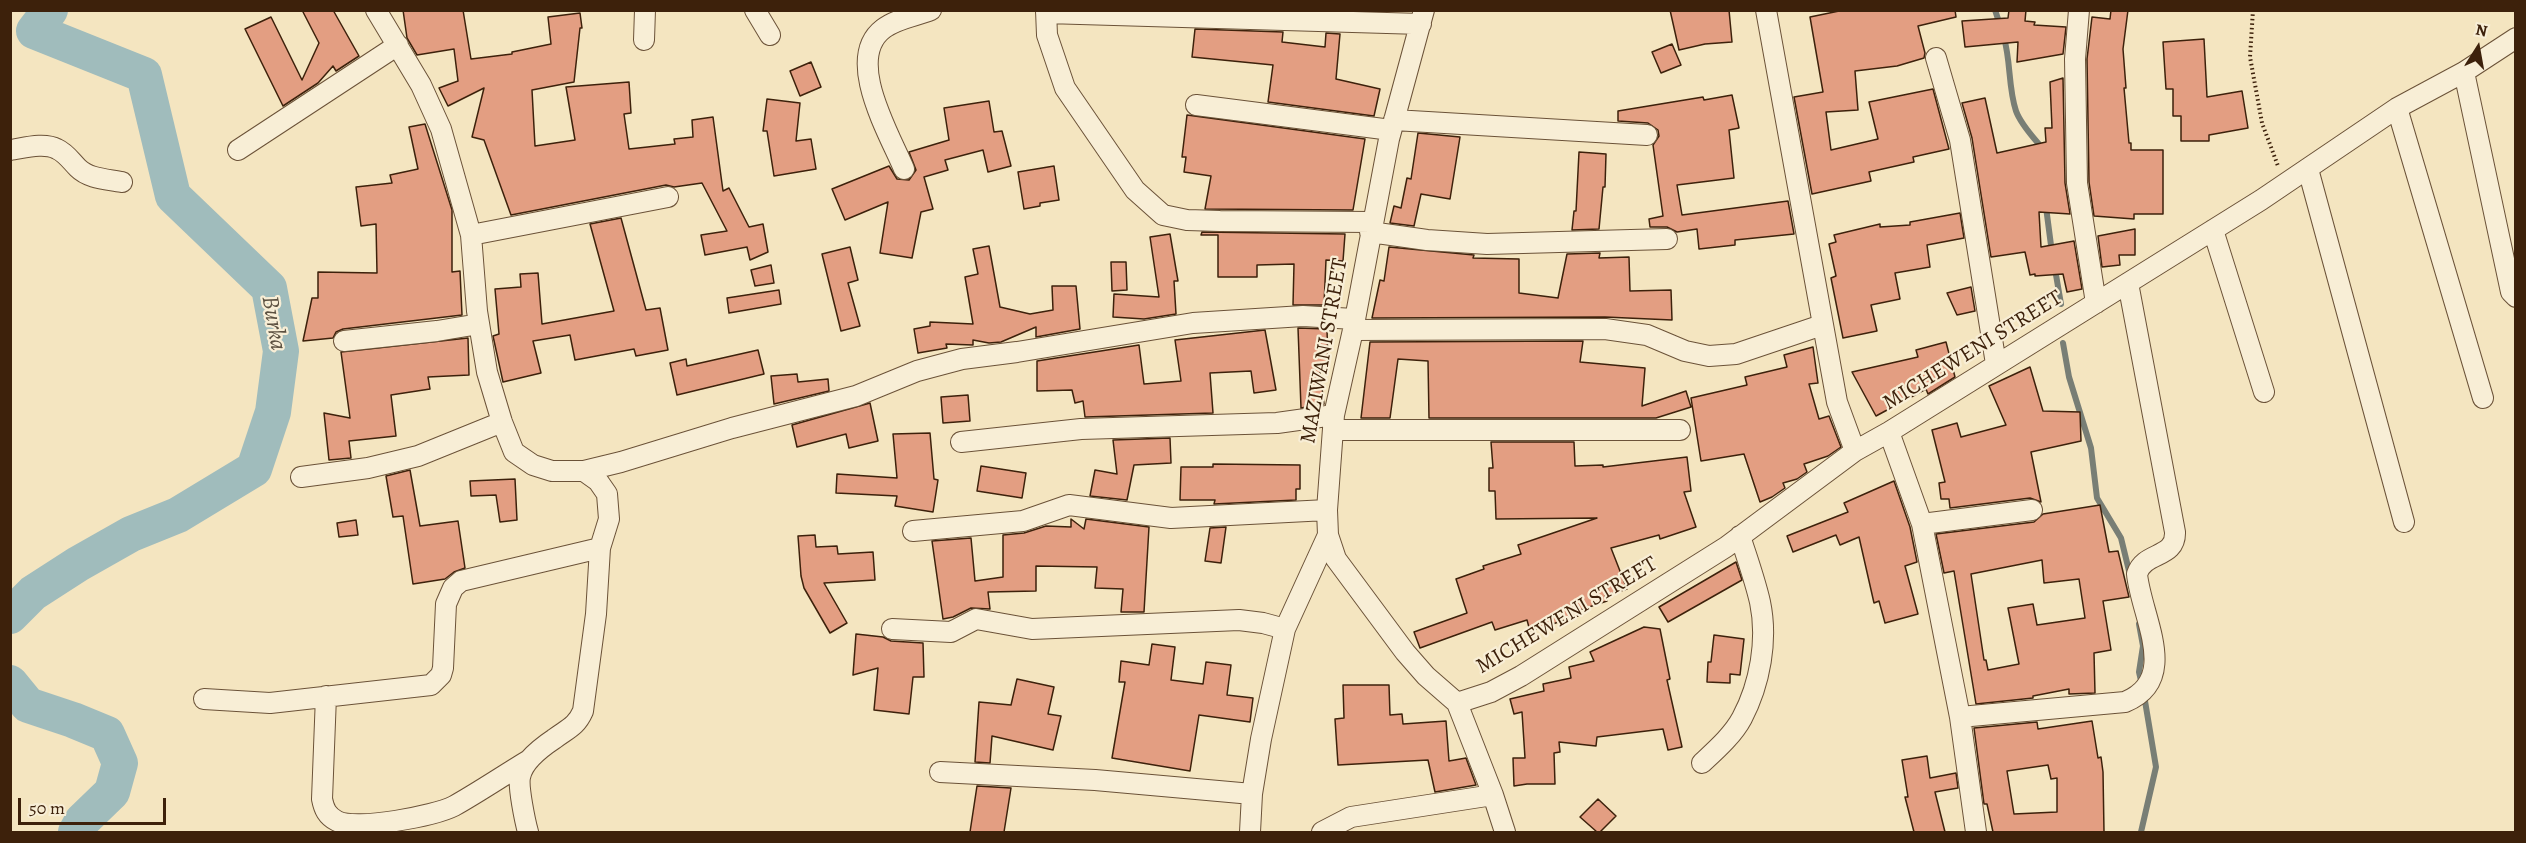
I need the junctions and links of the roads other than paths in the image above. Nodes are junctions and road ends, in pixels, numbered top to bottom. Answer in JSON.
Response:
{"nodes":[{"id":1,"x":376,"y":10,"type":"edge"},
{"id":2,"x":645,"y":10,"type":"edge"},
{"id":3,"x":755,"y":10,"type":"edge"},
{"id":4,"x":931,"y":10,"type":"edge"},
{"id":5,"x":1766,"y":10,"type":"edge"},
{"id":6,"x":2079,"y":10,"type":"edge"},
{"id":7,"x":1046,"y":12,"type":"edge"},
{"id":8,"x":1422,"y":17,"type":"edge"},
{"id":9,"x":883,"y":19,"type":"edge"},
{"id":10,"x":770,"y":35,"type":"dead end"},
{"id":11,"x":2516,"y":38,"type":"edge"},
{"id":12,"x":644,"y":40,"type":"dead end"},
{"id":13,"x":398,"y":45,"type":"junction"},
{"id":14,"x":1936,"y":58,"type":"dead end"},
{"id":15,"x":2464,"y":72,"type":"junction"},
{"id":16,"x":1196,"y":105,"type":"dead end"},
{"id":17,"x":2397,"y":108,"type":"junction"},
{"id":18,"x":1393,"y":125,"type":"junction"},
{"id":19,"x":1647,"y":135,"type":"dead end"},
{"id":20,"x":10,"y":150,"type":"edge"},
{"id":21,"x":238,"y":150,"type":"dead end"},
{"id":22,"x":2308,"y":168,"type":"junction"},
{"id":23,"x":904,"y":170,"type":"dead end"},
{"id":24,"x":122,"y":182,"type":"dead end"},
{"id":25,"x":668,"y":196,"type":"dead end"},
{"id":26,"x":1371,"y":227,"type":"junction"},
{"id":27,"x":2213,"y":230,"type":"junction"},
{"id":28,"x":471,"y":235,"type":"junction"},
{"id":29,"x":1667,"y":239,"type":"dead end"},
{"id":30,"x":2128,"y":283,"type":"junction"},
{"id":31,"x":2516,"y":297,"type":"edge"},
{"id":32,"x":2096,"y":303,"type":"junction"},
{"id":33,"x":479,"y":324,"type":"junction"},
{"id":34,"x":1354,"y":324,"type":"junction"},
{"id":35,"x":1822,"y":325,"type":"junction"},
{"id":36,"x":344,"y":341,"type":"dead end"},
{"id":37,"x":1996,"y":364,"type":"junction"},
{"id":38,"x":2264,"y":392,"type":"dead end"},
{"id":39,"x":2483,"y":398,"type":"dead end"},
{"id":40,"x":502,"y":422,"type":"junction"},
{"id":41,"x":1334,"y":423,"type":"junction"},
{"id":42,"x":1680,"y":430,"type":"dead end"},
{"id":43,"x":1889,"y":432,"type":"junction"},
{"id":44,"x":961,"y":442,"type":"dead end"},
{"id":45,"x":1855,"y":451,"type":"junction"},
{"id":46,"x":584,"y":471,"type":"junction"},
{"id":47,"x":301,"y":477,"type":"dead end"},
{"id":48,"x":1327,"y":510,"type":"junction"},
{"id":49,"x":2032,"y":510,"type":"dead end"},
{"id":50,"x":2404,"y":522,"type":"dead end"},
{"id":51,"x":1922,"y":524,"type":"junction"},
{"id":52,"x":913,"y":531,"type":"dead end"},
{"id":53,"x":1328,"y":535,"type":"junction"},
{"id":54,"x":1740,"y":536,"type":"junction"},
{"id":55,"x":600,"y":548,"type":"junction"},
{"id":56,"x":892,"y":629,"type":"dead end"},
{"id":57,"x":1286,"y":629,"type":"junction"},
{"id":58,"x":326,"y":696,"type":"junction"},
{"id":59,"x":204,"y":699,"type":"dead end"},
{"id":60,"x":1457,"y":703,"type":"junction"},
{"id":61,"x":1960,"y":717,"type":"junction"},
{"id":62,"x":529,"y":760,"type":"junction"},
{"id":63,"x":1702,"y":763,"type":"dead end"},
{"id":64,"x":940,"y":772,"type":"dead end"},
{"id":65,"x":1252,"y":794,"type":"junction"},
{"id":66,"x":1493,"y":795,"type":"junction"},
{"id":67,"x":528,"y":832,"type":"edge"},
{"id":68,"x":1250,"y":832,"type":"edge"},
{"id":69,"x":1322,"y":832,"type":"edge"},
{"id":70,"x":1504,"y":832,"type":"edge"},
{"id":71,"x":1976,"y":832,"type":"edge"}],
"edges":[{"from":1,"to":13,"type":"street"},
{"from":2,"to":12,"type":"street"},
{"from":3,"to":10,"type":"street"},
{"from":4,"to":9,"type":"street"},
{"from":5,"to":35,"type":"street"},
{"from":6,"to":32,"type":"street"},
{"from":7,"to":8,"type":"street"},
{"from":7,"to":26,"type":"street"},
{"from":8,"to":18,"type":"street","name":"MAZIWANI STREET"},
{"from":9,"to":23,"type":"street"},
{"from":11,"to":15,"type":"street","name":"MICHEWENI STREET"},
{"from":13,"to":21,"type":"street"},
{"from":13,"to":28,"type":"street"},
{"from":14,"to":37,"type":"street"},
{"from":15,"to":17,"type":"street","name":"MICHEWENI STREET"},
{"from":15,"to":31,"type":"street"},
{"from":16,"to":18,"type":"street"},
{"from":17,"to":22,"type":"street","name":"MICHEWENI STREET"},
{"from":17,"to":39,"type":"street"},
{"from":18,"to":19,"type":"street"},
{"from":18,"to":26,"type":"street","name":"MAZIWANI STREET"},
{"from":20,"to":24,"type":"street"},
{"from":22,"to":27,"type":"street","name":"MICHEWENI STREET"},
{"from":22,"to":50,"type":"street"},
{"from":25,"to":28,"type":"street"},
{"from":26,"to":29,"type":"street"},
{"from":26,"to":34,"type":"street","name":"MAZIWANI STREET"},
{"from":27,"to":30,"type":"street","name":"MICHEWENI STREET"},
{"from":27,"to":38,"type":"street"},
{"from":28,"to":33,"type":"street"},
{"from":30,"to":32,"type":"street","name":"MICHEWENI STREET"},
{"from":30,"to":61,"type":"street"},
{"from":32,"to":37,"type":"street","name":"MICHEWENI STREET"},
{"from":33,"to":36,"type":"street"},
{"from":33,"to":40,"type":"street"},
{"from":34,"to":35,"type":"street"},
{"from":34,"to":41,"type":"street","name":"MAZIWANI STREET"},
{"from":34,"to":46,"type":"street"},
{"from":35,"to":45,"type":"street"},
{"from":37,"to":43,"type":"street","name":"MICHEWENI STREET"},
{"from":40,"to":46,"type":"street"},
{"from":40,"to":47,"type":"street"},
{"from":41,"to":42,"type":"street"},
{"from":41,"to":44,"type":"street"},
{"from":41,"to":48,"type":"street","name":"MAZIWANI STREET"},
{"from":43,"to":45,"type":"street","name":"MICHEWENI STREET"},
{"from":43,"to":51,"type":"street"},
{"from":45,"to":54,"type":"street","name":"MICHEWENI STREET"},
{"from":46,"to":55,"type":"street"},
{"from":48,"to":52,"type":"street"},
{"from":48,"to":53,"type":"street","name":"MAZIWANI STREET"},
{"from":49,"to":51,"type":"street"},
{"from":51,"to":61,"type":"street"},
{"from":53,"to":57,"type":"street"},
{"from":53,"to":60,"type":"street","name":"MAZIWANI STREET"},
{"from":54,"to":60,"type":"street","name":"MICHEWENI STREET"},
{"from":54,"to":63,"type":"street"},
{"from":55,"to":58,"type":"street"},
{"from":55,"to":62,"type":"street"},
{"from":56,"to":57,"type":"street"},
{"from":57,"to":65,"type":"street"},
{"from":58,"to":59,"type":"street"},
{"from":58,"to":62,"type":"street"},
{"from":60,"to":66,"type":"street","name":"MAZIWANI STREET"},
{"from":61,"to":71,"type":"street"},
{"from":62,"to":67,"type":"street"},
{"from":64,"to":65,"type":"street"},
{"from":65,"to":68,"type":"street"},
{"from":66,"to":69,"type":"street"},
{"from":66,"to":70,"type":"street","name":"MAZIWANI STREET"}]}
